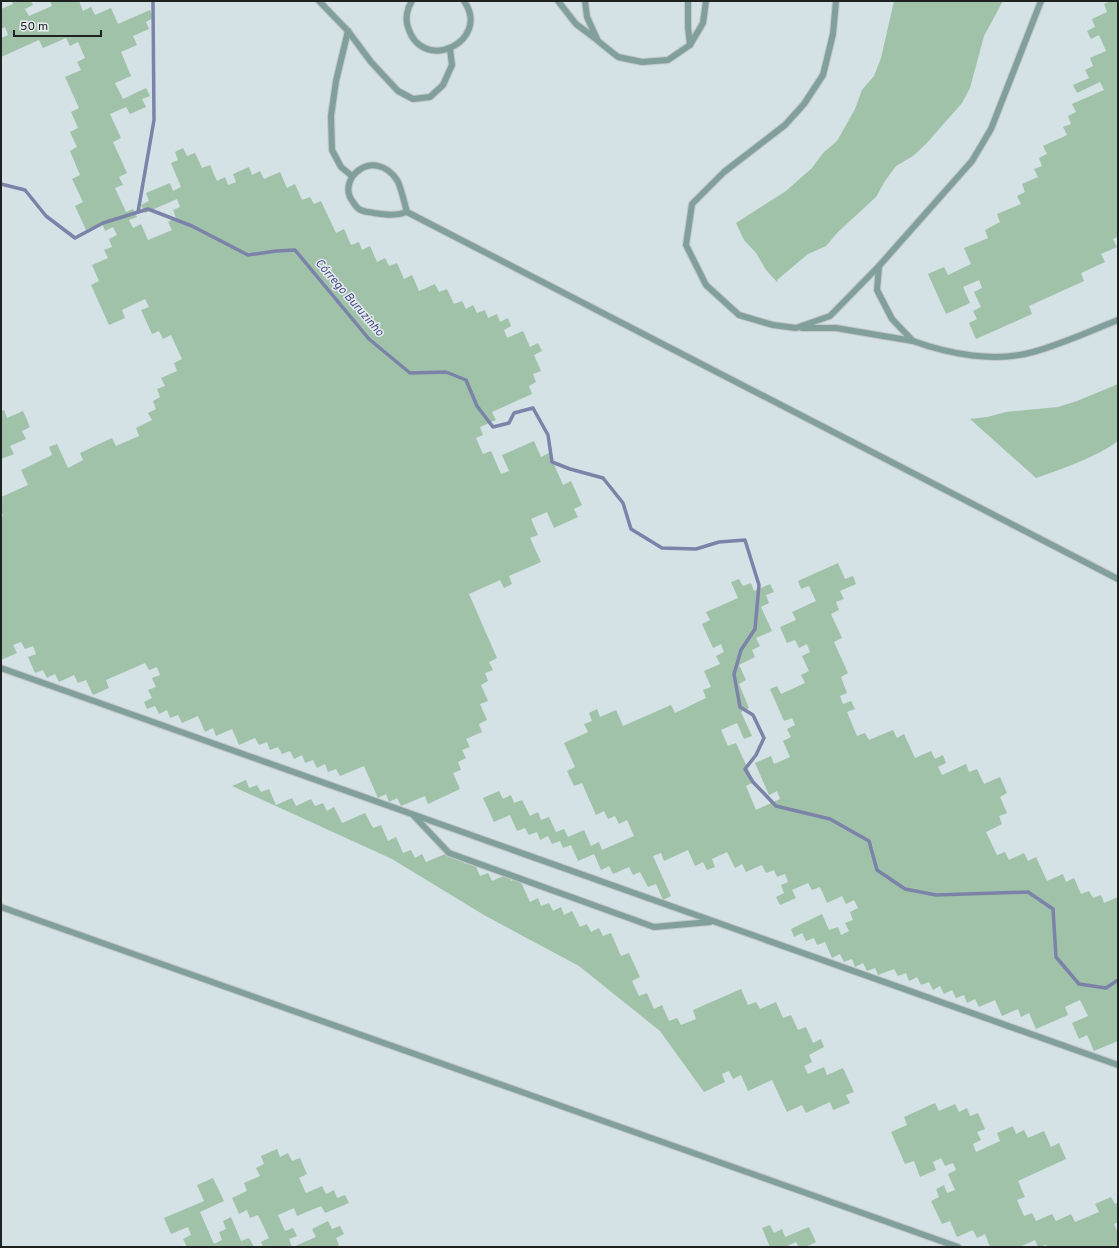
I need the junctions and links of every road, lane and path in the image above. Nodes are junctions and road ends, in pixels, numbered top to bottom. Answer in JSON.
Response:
{"nodes":[{"id":1,"x":319,"y":1,"type":"edge"},
{"id":2,"x":464,"y":1,"type":"edge"},
{"id":3,"x":469,"y":1,"type":"edge"},
{"id":4,"x":558,"y":1,"type":"edge"},
{"id":5,"x":585,"y":1,"type":"edge"},
{"id":6,"x":688,"y":1,"type":"edge"},
{"id":7,"x":706,"y":1,"type":"edge"},
{"id":8,"x":836,"y":1,"type":"edge"},
{"id":9,"x":1041,"y":1,"type":"edge"},
{"id":10,"x":411,"y":2,"type":"edge"},
{"id":11,"x":469,"y":11,"type":"junction"},
{"id":12,"x":348,"y":31,"type":"junction"},
{"id":13,"x":598,"y":41,"type":"junction"},
{"id":14,"x":690,"y":45,"type":"junction"},
{"id":15,"x":450,"y":49,"type":"junction"},
{"id":16,"x":352,"y":176,"type":"junction"},
{"id":17,"x":407,"y":212,"type":"junction"},
{"id":18,"x":879,"y":266,"type":"junction"},
{"id":19,"x":1118,"y":320,"type":"edge"},
{"id":20,"x":796,"y":328,"type":"junction"},
{"id":21,"x":913,"y":341,"type":"junction"},
{"id":22,"x":1118,"y":579,"type":"edge"},
{"id":23,"x":1,"y":668,"type":"edge"},
{"id":24,"x":413,"y":815,"type":"junction"},
{"id":25,"x":1,"y":907,"type":"edge"},
{"id":26,"x":713,"y":921,"type":"junction"},
{"id":27,"x":1118,"y":1065,"type":"edge"},
{"id":28,"x":958,"y":1247,"type":"edge"}],
"edges":[{"from":1,"to":12,"type":"lane"},
{"from":2,"to":11,"type":"lane"},
{"from":3,"to":11,"type":"lane"},
{"from":4,"to":13,"type":"lane"},
{"from":5,"to":13,"type":"lane"},
{"from":6,"to":14,"type":"lane"},
{"from":7,"to":14,"type":"lane"},
{"from":8,"to":20,"type":"lane"},
{"from":9,"to":18,"type":"lane"},
{"from":10,"to":15,"type":"lane"},
{"from":11,"to":15,"type":"lane"},
{"from":12,"to":15,"type":"lane"},
{"from":12,"to":16,"type":"lane"},
{"from":13,"to":14,"type":"lane"},
{"from":16,"to":17,"type":"lane"},
{"from":16,"to":17,"type":"lane"},
{"from":17,"to":22,"type":"lane"},
{"from":18,"to":20,"type":"lane"},
{"from":18,"to":21,"type":"lane"},
{"from":19,"to":21,"type":"lane"},
{"from":20,"to":21,"type":"lane"},
{"from":23,"to":24,"type":"lane"},
{"from":24,"to":26,"type":"lane"},
{"from":24,"to":26,"type":"lane"},
{"from":25,"to":28,"type":"lane"},
{"from":26,"to":27,"type":"lane"}]}
